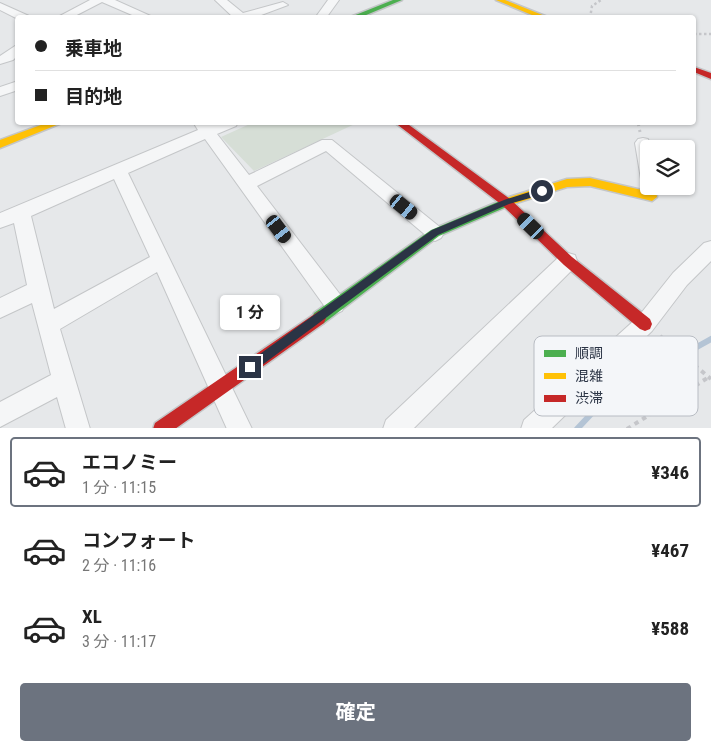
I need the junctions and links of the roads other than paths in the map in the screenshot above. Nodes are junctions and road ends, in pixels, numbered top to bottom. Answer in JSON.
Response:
{"nodes":[{"id":1,"x":98,"y":0,"type":"edge"},
{"id":2,"x":106,"y":0,"type":"edge"},
{"id":3,"x":220,"y":0,"type":"edge"},
{"id":4,"x":334,"y":0,"type":"edge"},
{"id":5,"x":399,"y":0,"type":"edge"},
{"id":6,"x":499,"y":0,"type":"edge"},
{"id":7,"x":281,"y":2,"type":"edge"},
{"id":8,"x":0,"y":6,"type":"edge"},
{"id":9,"x":19,"y":15,"type":"edge"},
{"id":10,"x":67,"y":15,"type":"edge"},
{"id":11,"x":143,"y":15,"type":"edge"},
{"id":12,"x":238,"y":15,"type":"edge"},
{"id":13,"x":245,"y":15,"type":"edge"},
{"id":14,"x":290,"y":15,"type":"edge"},
{"id":15,"x":322,"y":15,"type":"edge"},
{"id":16,"x":368,"y":15,"type":"edge"},
{"id":17,"x":539,"y":15,"type":"edge"},
{"id":18,"x":15,"y":51,"type":"edge"},
{"id":19,"x":0,"y":60,"type":"edge"},
{"id":20,"x":696,"y":71,"type":"edge"},
{"id":21,"x":711,"y":76,"type":"edge"},
{"id":22,"x":15,"y":86,"type":"edge"},
{"id":23,"x":0,"y":92,"type":"edge"},
{"id":24,"x":52,"y":125,"type":"edge"},
{"id":25,"x":218,"y":125,"type":"edge"},
{"id":26,"x":402,"y":125,"type":"edge"},
{"id":27,"x":204,"y":128,"type":"edge"},
{"id":28,"x":0,"y":144,"type":"edge"},
{"id":29,"x":119,"y":170,"type":"junction"},
{"id":30,"x":245,"y":184,"type":"junction"},
{"id":31,"x":640,"y":194,"type":"edge"},
{"id":32,"x":506,"y":202,"type":"junction"},
{"id":33,"x":21,"y":212,"type":"junction"},
{"id":34,"x":0,"y":221,"type":"edge"},
{"id":35,"x":435,"y":233,"type":"junction"},
{"id":36,"x":711,"y":249,"type":"edge"},
{"id":37,"x":161,"y":260,"type":"junction"},
{"id":38,"x":568,"y":261,"type":"junction"},
{"id":39,"x":38,"y":290,"type":"junction"},
{"id":40,"x":335,"y":304,"type":"junction"},
{"id":41,"x":0,"y":308,"type":"edge"},
{"id":42,"x":48,"y":324,"type":"junction"},
{"id":43,"x":645,"y":324,"type":"junction"},
{"id":44,"x":632,"y":336,"type":"edge"},
{"id":45,"x":64,"y":381,"type":"junction"},
{"id":46,"x":222,"y":388,"type":"junction"},
{"id":47,"x":0,"y":415,"type":"edge"},
{"id":48,"x":547,"y":416,"type":"edge"},
{"id":49,"x":78,"y":428,"type":"edge"},
{"id":50,"x":160,"y":428,"type":"edge"},
{"id":51,"x":240,"y":428,"type":"edge"},
{"id":52,"x":395,"y":428,"type":"edge"},
{"id":53,"x":534,"y":428,"type":"edge"}],
"edges":[{"from":1,"to":10,"type":"street"},
{"from":2,"to":11,"type":"street"},
{"from":3,"to":12,"type":"street"},
{"from":4,"to":15,"type":"street"},
{"from":5,"to":16,"type":"street"},
{"from":6,"to":17,"type":"street"},
{"from":7,"to":13,"type":"street"},
{"from":7,"to":14,"type":"street"},
{"from":8,"to":9,"type":"street"},
{"from":18,"to":19,"type":"street"},
{"from":20,"to":21,"type":"street"},
{"from":22,"to":23,"type":"street"},
{"from":24,"to":28,"type":"street"},
{"from":25,"to":27,"type":"street"},
{"from":26,"to":32,"type":"street"},
{"from":27,"to":29,"type":"street"},
{"from":27,"to":30,"type":"street"},
{"from":29,"to":33,"type":"street"},
{"from":29,"to":37,"type":"street"},
{"from":30,"to":35,"type":"street"},
{"from":30,"to":40,"type":"street"},
{"from":31,"to":32,"type":"street"},
{"from":32,"to":35,"type":"street"},
{"from":32,"to":38,"type":"street"},
{"from":33,"to":34,"type":"street"},
{"from":33,"to":39,"type":"street"},
{"from":35,"to":40,"type":"street"},
{"from":36,"to":43,"type":"street"},
{"from":37,"to":42,"type":"street"},
{"from":37,"to":46,"type":"street"},
{"from":38,"to":43,"type":"street"},
{"from":38,"to":52,"type":"street"},
{"from":39,"to":41,"type":"street"},
{"from":39,"to":42,"type":"street"},
{"from":40,"to":46,"type":"street"},
{"from":42,"to":45,"type":"street"},
{"from":43,"to":44,"type":"street"},
{"from":45,"to":47,"type":"street"},
{"from":45,"to":49,"type":"street"},
{"from":46,"to":50,"type":"street"},
{"from":46,"to":51,"type":"street"},
{"from":48,"to":53,"type":"street"}]}
